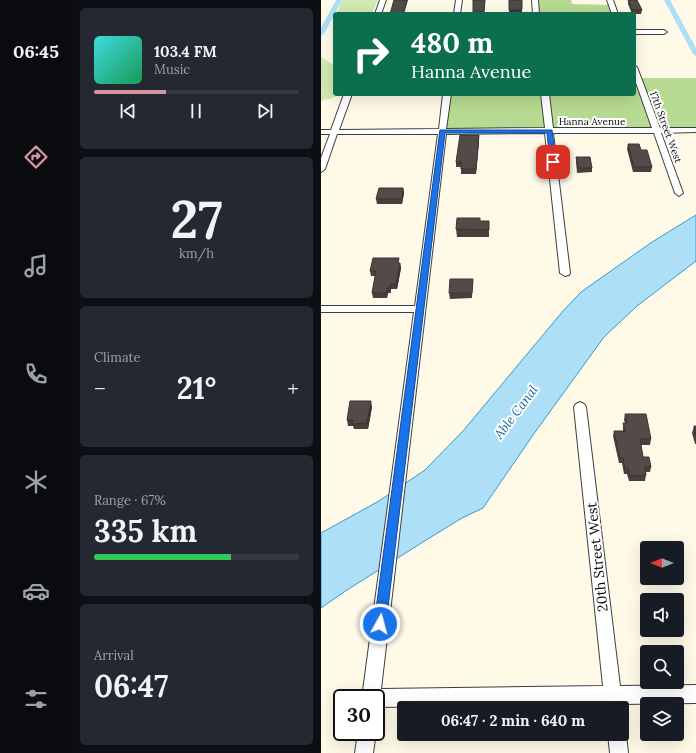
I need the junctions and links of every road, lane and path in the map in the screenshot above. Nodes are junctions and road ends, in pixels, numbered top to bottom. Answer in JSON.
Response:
{"nodes":[{"id":1,"x":383,"y":0,"type":"edge"},
{"id":2,"x":459,"y":0,"type":"edge"},
{"id":3,"x":535,"y":0,"type":"edge"},
{"id":4,"x":610,"y":0,"type":"edge"},
{"id":5,"x":379,"y":12,"type":"edge"},
{"id":6,"x":457,"y":12,"type":"edge"},
{"id":7,"x":536,"y":12,"type":"edge"},
{"id":8,"x":614,"y":12,"type":"edge"},
{"id":9,"x":636,"y":32,"type":"edge"},
{"id":10,"x":664,"y":32,"type":"dead end"},
{"id":11,"x":636,"y":72,"type":"edge"},
{"id":12,"x":347,"y":96,"type":"edge"},
{"id":13,"x":447,"y":96,"type":"edge"},
{"id":14,"x":545,"y":96,"type":"edge"},
{"id":15,"x":657,"y":130,"type":"junction"},
{"id":16,"x":696,"y":130,"type":"edge"},
{"id":17,"x":550,"y":131,"type":"junction"},
{"id":18,"x":321,"y":132,"type":"edge"},
{"id":19,"x":334,"y":132,"type":"junction"},
{"id":20,"x":442,"y":132,"type":"junction"},
{"id":21,"x":321,"y":169,"type":"edge"},
{"id":22,"x":679,"y":193,"type":"dead end"},
{"id":23,"x":565,"y":273,"type":"dead end"},
{"id":24,"x":420,"y":308,"type":"junction"},
{"id":25,"x":321,"y":309,"type":"edge"},
{"id":26,"x":580,"y":406,"type":"dead end"},
{"id":27,"x":372,"y":689,"type":"edge"},
{"id":28,"x":696,"y":694,"type":"edge"},
{"id":29,"x":385,"y":698,"type":"edge"},
{"id":30,"x":552,"y":701,"type":"edge"},
{"id":31,"x":613,"y":701,"type":"edge"},
{"id":32,"x":623,"y":701,"type":"edge"},
{"id":33,"x":366,"y":741,"type":"edge"},
{"id":34,"x":618,"y":741,"type":"edge"},
{"id":35,"x":364,"y":753,"type":"edge"},
{"id":36,"x":619,"y":753,"type":"edge"}],
"edges":[{"from":1,"to":5,"type":"street"},
{"from":2,"to":6,"type":"street"},
{"from":3,"to":7,"type":"street"},
{"from":4,"to":8,"type":"street"},
{"from":9,"to":10,"type":"street"},
{"from":11,"to":15,"type":"street","name":"17th Street West"},
{"from":12,"to":19,"type":"street"},
{"from":13,"to":20,"type":"street"},
{"from":14,"to":17,"type":"street"},
{"from":15,"to":16,"type":"street","name":"Hanna Avenue"},
{"from":15,"to":17,"type":"street","name":"Hanna Avenue"},
{"from":15,"to":22,"type":"street","name":"17th Street West"},
{"from":17,"to":20,"type":"street","name":"Hanna Avenue"},
{"from":17,"to":23,"type":"street"},
{"from":18,"to":19,"type":"street","name":"Hanna Avenue"},
{"from":19,"to":20,"type":"street","name":"Hanna Avenue"},
{"from":19,"to":21,"type":"street"},
{"from":20,"to":24,"type":"street"},
{"from":24,"to":25,"type":"street"},
{"from":24,"to":27,"type":"street"},
{"from":26,"to":31,"type":"street","name":"20th Street West"},
{"from":28,"to":32,"type":"street"},
{"from":29,"to":30,"type":"street"},
{"from":33,"to":35,"type":"street"},
{"from":34,"to":36,"type":"street"}]}
